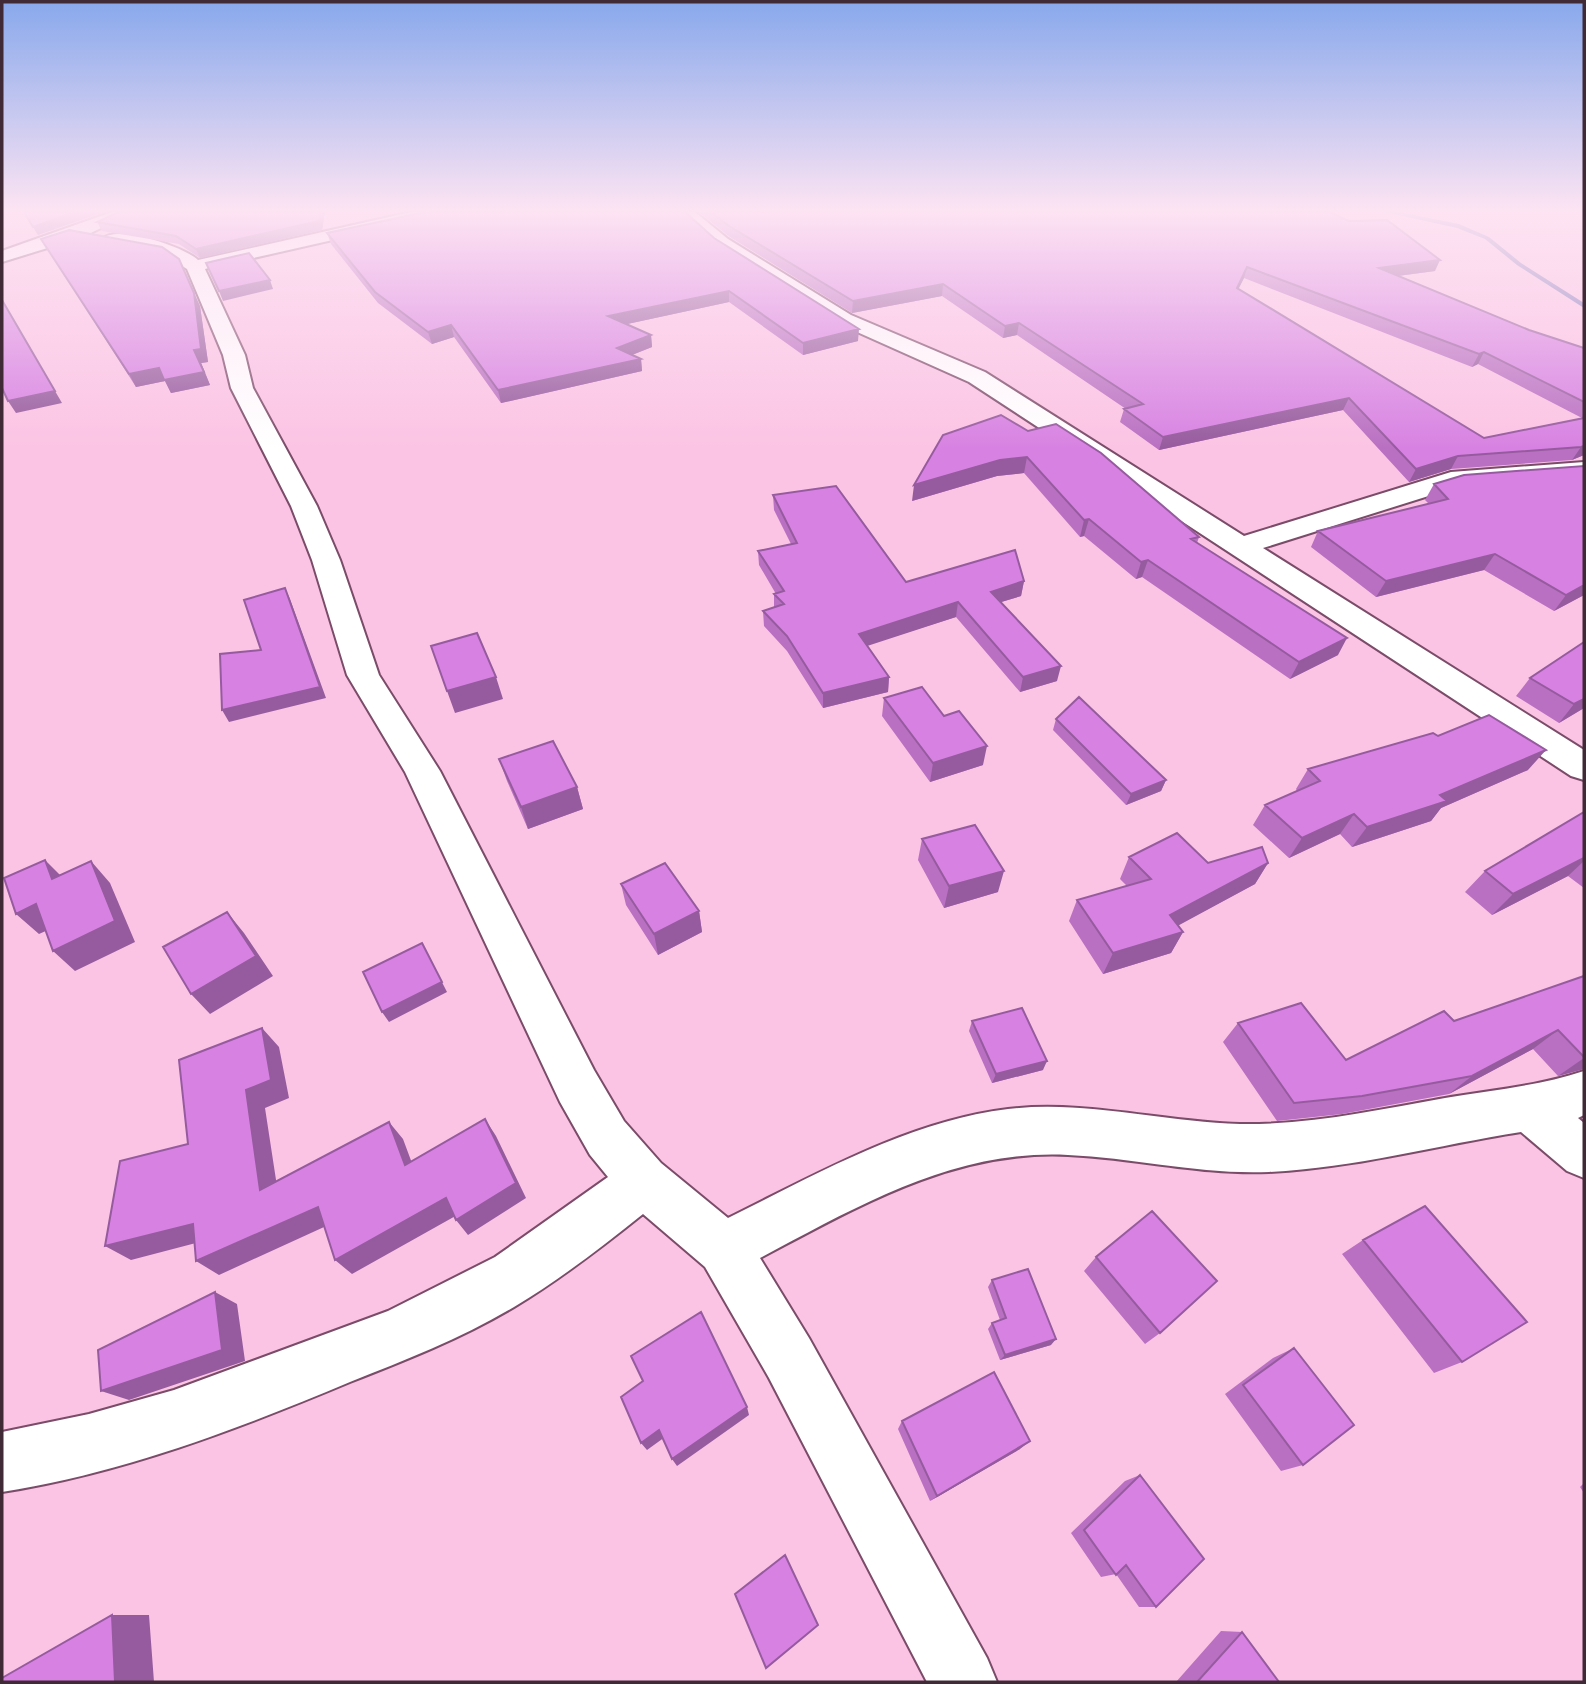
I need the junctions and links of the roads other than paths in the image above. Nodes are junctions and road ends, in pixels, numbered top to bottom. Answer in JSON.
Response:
{"nodes":[{"id":1,"x":205,"y":291,"type":"edge"},
{"id":2,"x":798,"y":291,"type":"edge"},
{"id":3,"x":1584,"y":470,"type":"edge"},
{"id":4,"x":1240,"y":546,"type":"junction"},
{"id":5,"x":1584,"y":767,"type":"edge"},
{"id":6,"x":1584,"y":1093,"type":"edge"},
{"id":7,"x":1527,"y":1107,"type":"junction"},
{"id":8,"x":1584,"y":1154,"type":"edge"},
{"id":9,"x":643,"y":1181,"type":"junction"},
{"id":10,"x":724,"y":1248,"type":"junction"},
{"id":11,"x":2,"y":1462,"type":"edge"},
{"id":12,"x":963,"y":1682,"type":"edge"}],
"edges":[{"from":1,"to":9,"type":"street"},
{"from":2,"to":4,"type":"street"},
{"from":3,"to":4,"type":"street"},
{"from":4,"to":5,"type":"street"},
{"from":6,"to":7,"type":"street"},
{"from":7,"to":8,"type":"street"},
{"from":7,"to":10,"type":"street"},
{"from":9,"to":10,"type":"street"},
{"from":9,"to":11,"type":"street"},
{"from":10,"to":12,"type":"street"}]}
